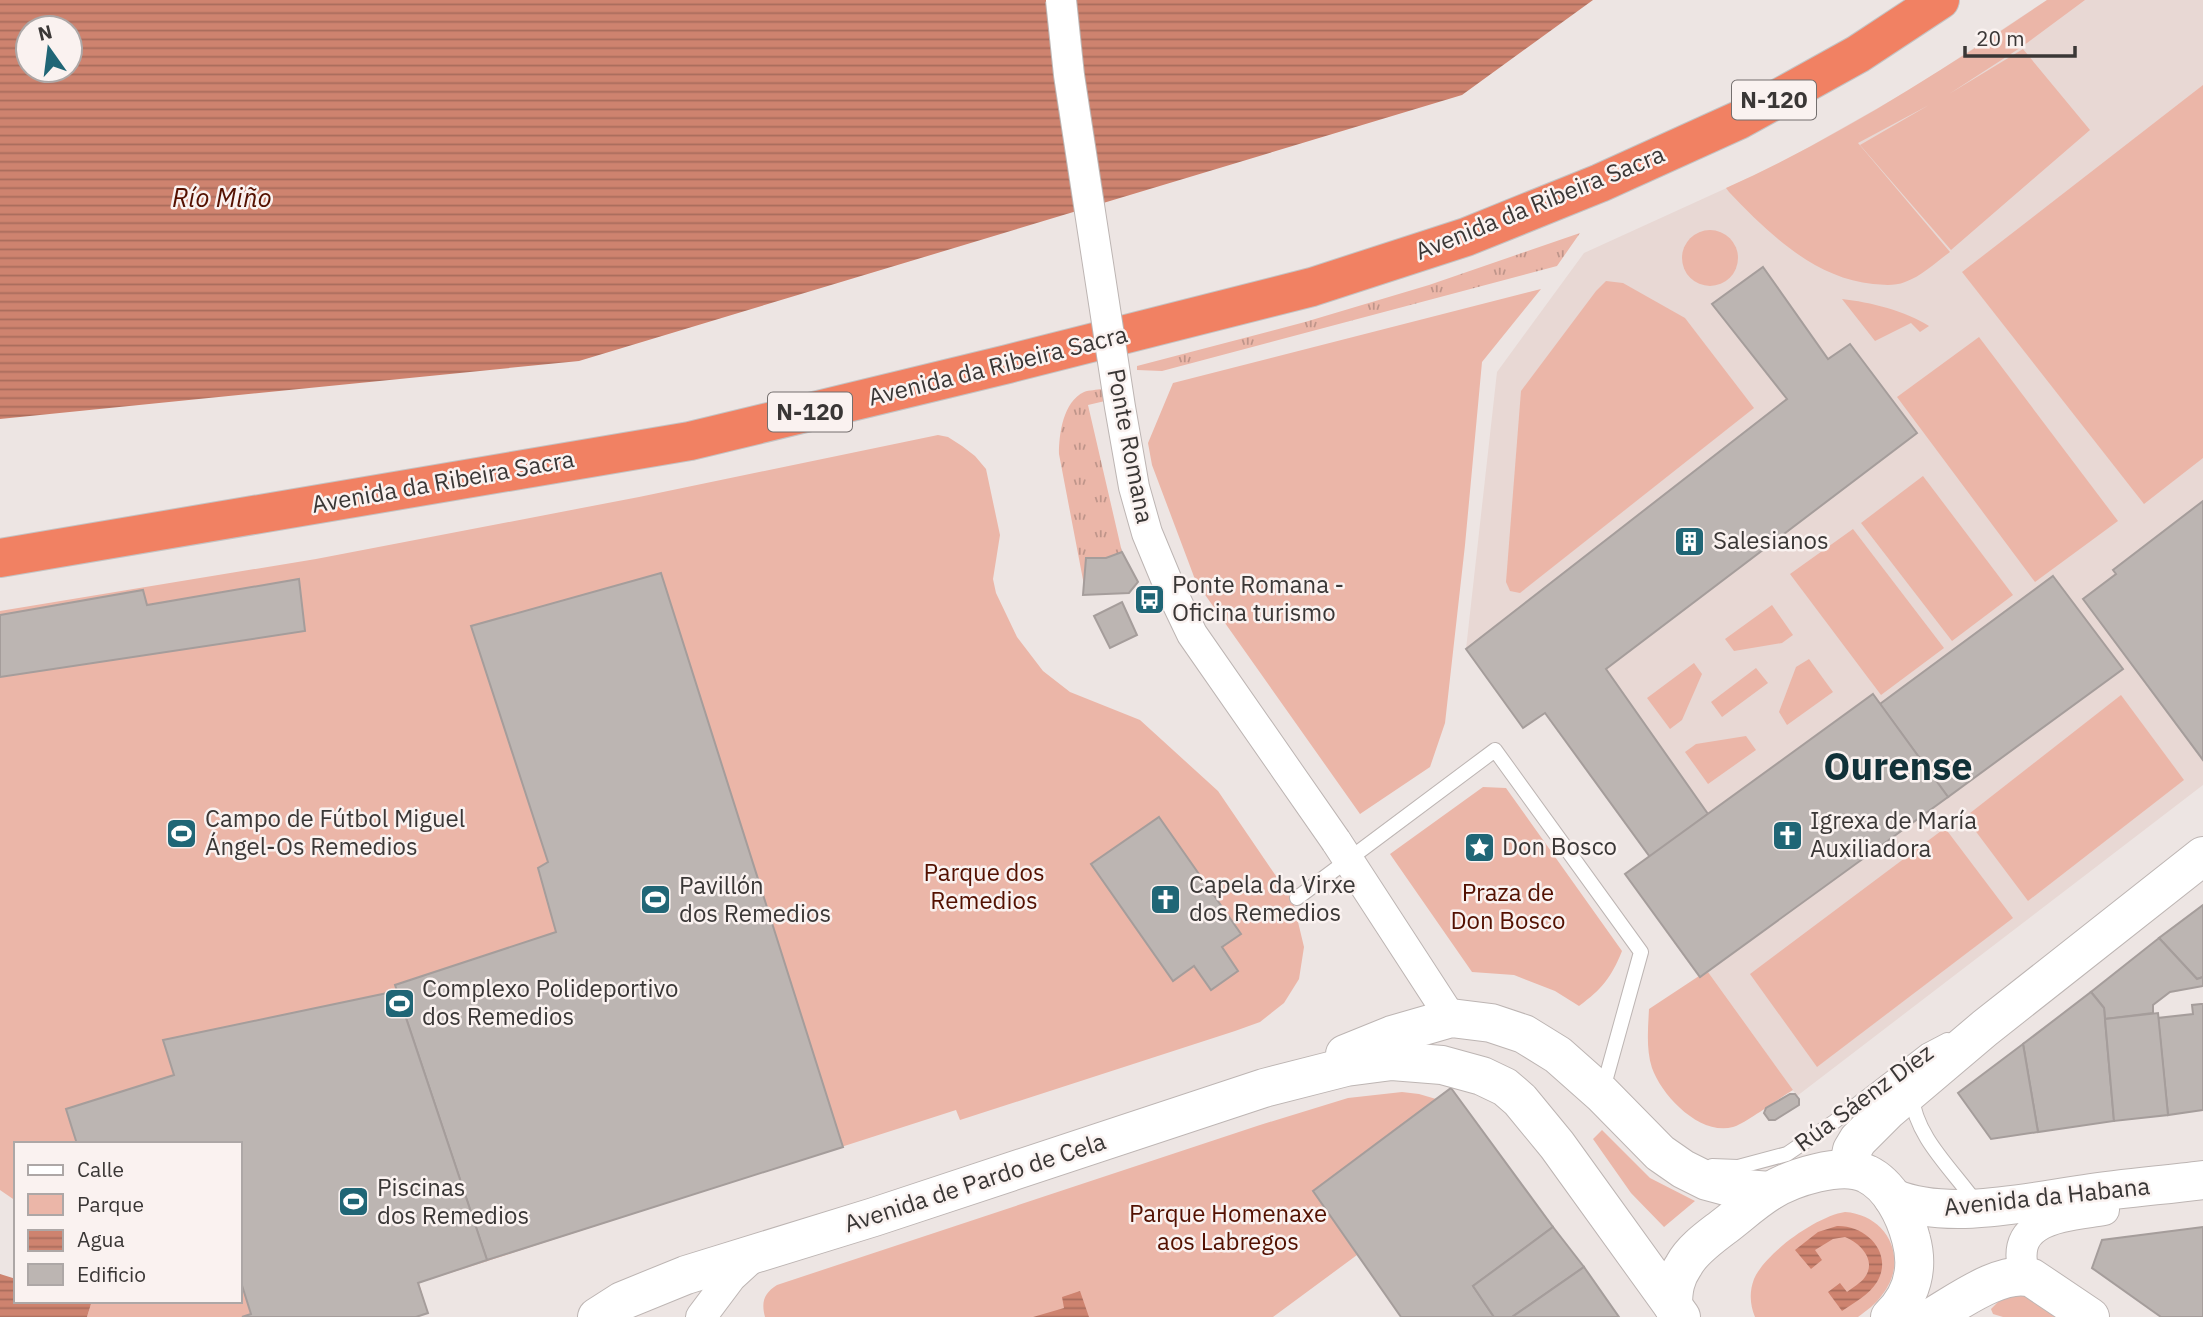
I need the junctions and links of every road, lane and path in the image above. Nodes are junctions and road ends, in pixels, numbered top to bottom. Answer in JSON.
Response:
{"nodes":[{"id":1,"x":1062,"y":0,"type":"edge"},
{"id":2,"x":1940,"y":0,"type":"edge"},
{"id":3,"x":0,"y":558,"type":"edge"},
{"id":4,"x":1342,"y":850,"type":"junction"},
{"id":5,"x":2203,"y":856,"type":"edge"},
{"id":6,"x":1297,"y":898,"type":"dead end"},
{"id":7,"x":1451,"y":1018,"type":"junction"},
{"id":8,"x":1985,"y":1028,"type":"junction"},
{"id":9,"x":1264,"y":1088,"type":"junction"},
{"id":10,"x":1912,"y":1091,"type":"junction"},
{"id":11,"x":1602,"y":1094,"type":"junction"},
{"id":12,"x":1660,"y":1153,"type":"junction"},
{"id":13,"x":1848,"y":1169,"type":"junction"},
{"id":14,"x":2203,"y":1180,"type":"edge"},
{"id":15,"x":2203,"y":1187,"type":"edge"},
{"id":16,"x":1770,"y":1191,"type":"junction"},
{"id":17,"x":1893,"y":1198,"type":"junction"},
{"id":18,"x":1979,"y":1207,"type":"junction"},
{"id":19,"x":757,"y":1253,"type":"junction"},
{"id":20,"x":686,"y":1275,"type":"junction"},
{"id":21,"x":2025,"y":1276,"type":"junction"},
{"id":22,"x":1677,"y":1311,"type":"edge"},
{"id":23,"x":597,"y":1317,"type":"edge"},
{"id":24,"x":625,"y":1317,"type":"edge"},
{"id":25,"x":701,"y":1317,"type":"edge"},
{"id":26,"x":1890,"y":1317,"type":"edge"},
{"id":27,"x":1932,"y":1317,"type":"edge"},
{"id":28,"x":2090,"y":1317,"type":"edge"}],
"edges":[{"from":1,"to":4,"type":"street","name":"Ponte Romana","bridge":true},
{"from":2,"to":3,"type":"highway","name":"Avenida da Ribeira Sacra","number":"N-120"},
{"from":4,"to":6,"type":"lane"},
{"from":4,"to":7,"type":"street","name":"Ponte Romana"},
{"from":4,"to":11,"type":"lane"},
{"from":5,"to":8,"type":"street","name":"Rúa Sáenz Díez"},
{"from":7,"to":9,"type":"street","name":"Avenida de Pardo de Cela"},
{"from":7,"to":11,"type":"street","name":"Avenida de Pardo de Cela"},
{"from":8,"to":10,"type":"street","name":"Rúa Sáenz Díez"},
{"from":8,"to":12,"type":"lane","name":"Rúa Sáenz Díez"},
{"from":9,"to":19,"type":"street","name":"Avenida de Pardo de Cela"},
{"from":9,"to":22,"type":"street","name":"Avenida de Pardo de Cela"},
{"from":10,"to":13,"type":"street","name":"Rúa Sáenz Díez"},
{"from":10,"to":18,"type":"lane"},
{"from":11,"to":12,"type":"street","name":"Avenida de Pardo de Cela"},
{"from":12,"to":16,"type":"street","name":"Avenida de Pardo de Cela"},
{"from":13,"to":16,"type":"street"},
{"from":13,"to":17,"type":"street"},
{"from":14,"to":18,"type":"street","name":"Avenida da Habana"},
{"from":15,"to":21,"type":"street"},
{"from":16,"to":22,"type":"street"},
{"from":17,"to":18,"type":"street","name":"Avenida da Habana"},
{"from":17,"to":26,"type":"street"},
{"from":19,"to":20,"type":"street","name":"Avenida de Pardo de Cela"},
{"from":19,"to":25,"type":"street"},
{"from":20,"to":23,"type":"street","name":"Avenida de Pardo de Cela"},
{"from":20,"to":24,"type":"street","name":"Avenida de Pardo de Cela"},
{"from":21,"to":27,"type":"street"},
{"from":21,"to":28,"type":"street"}]}
